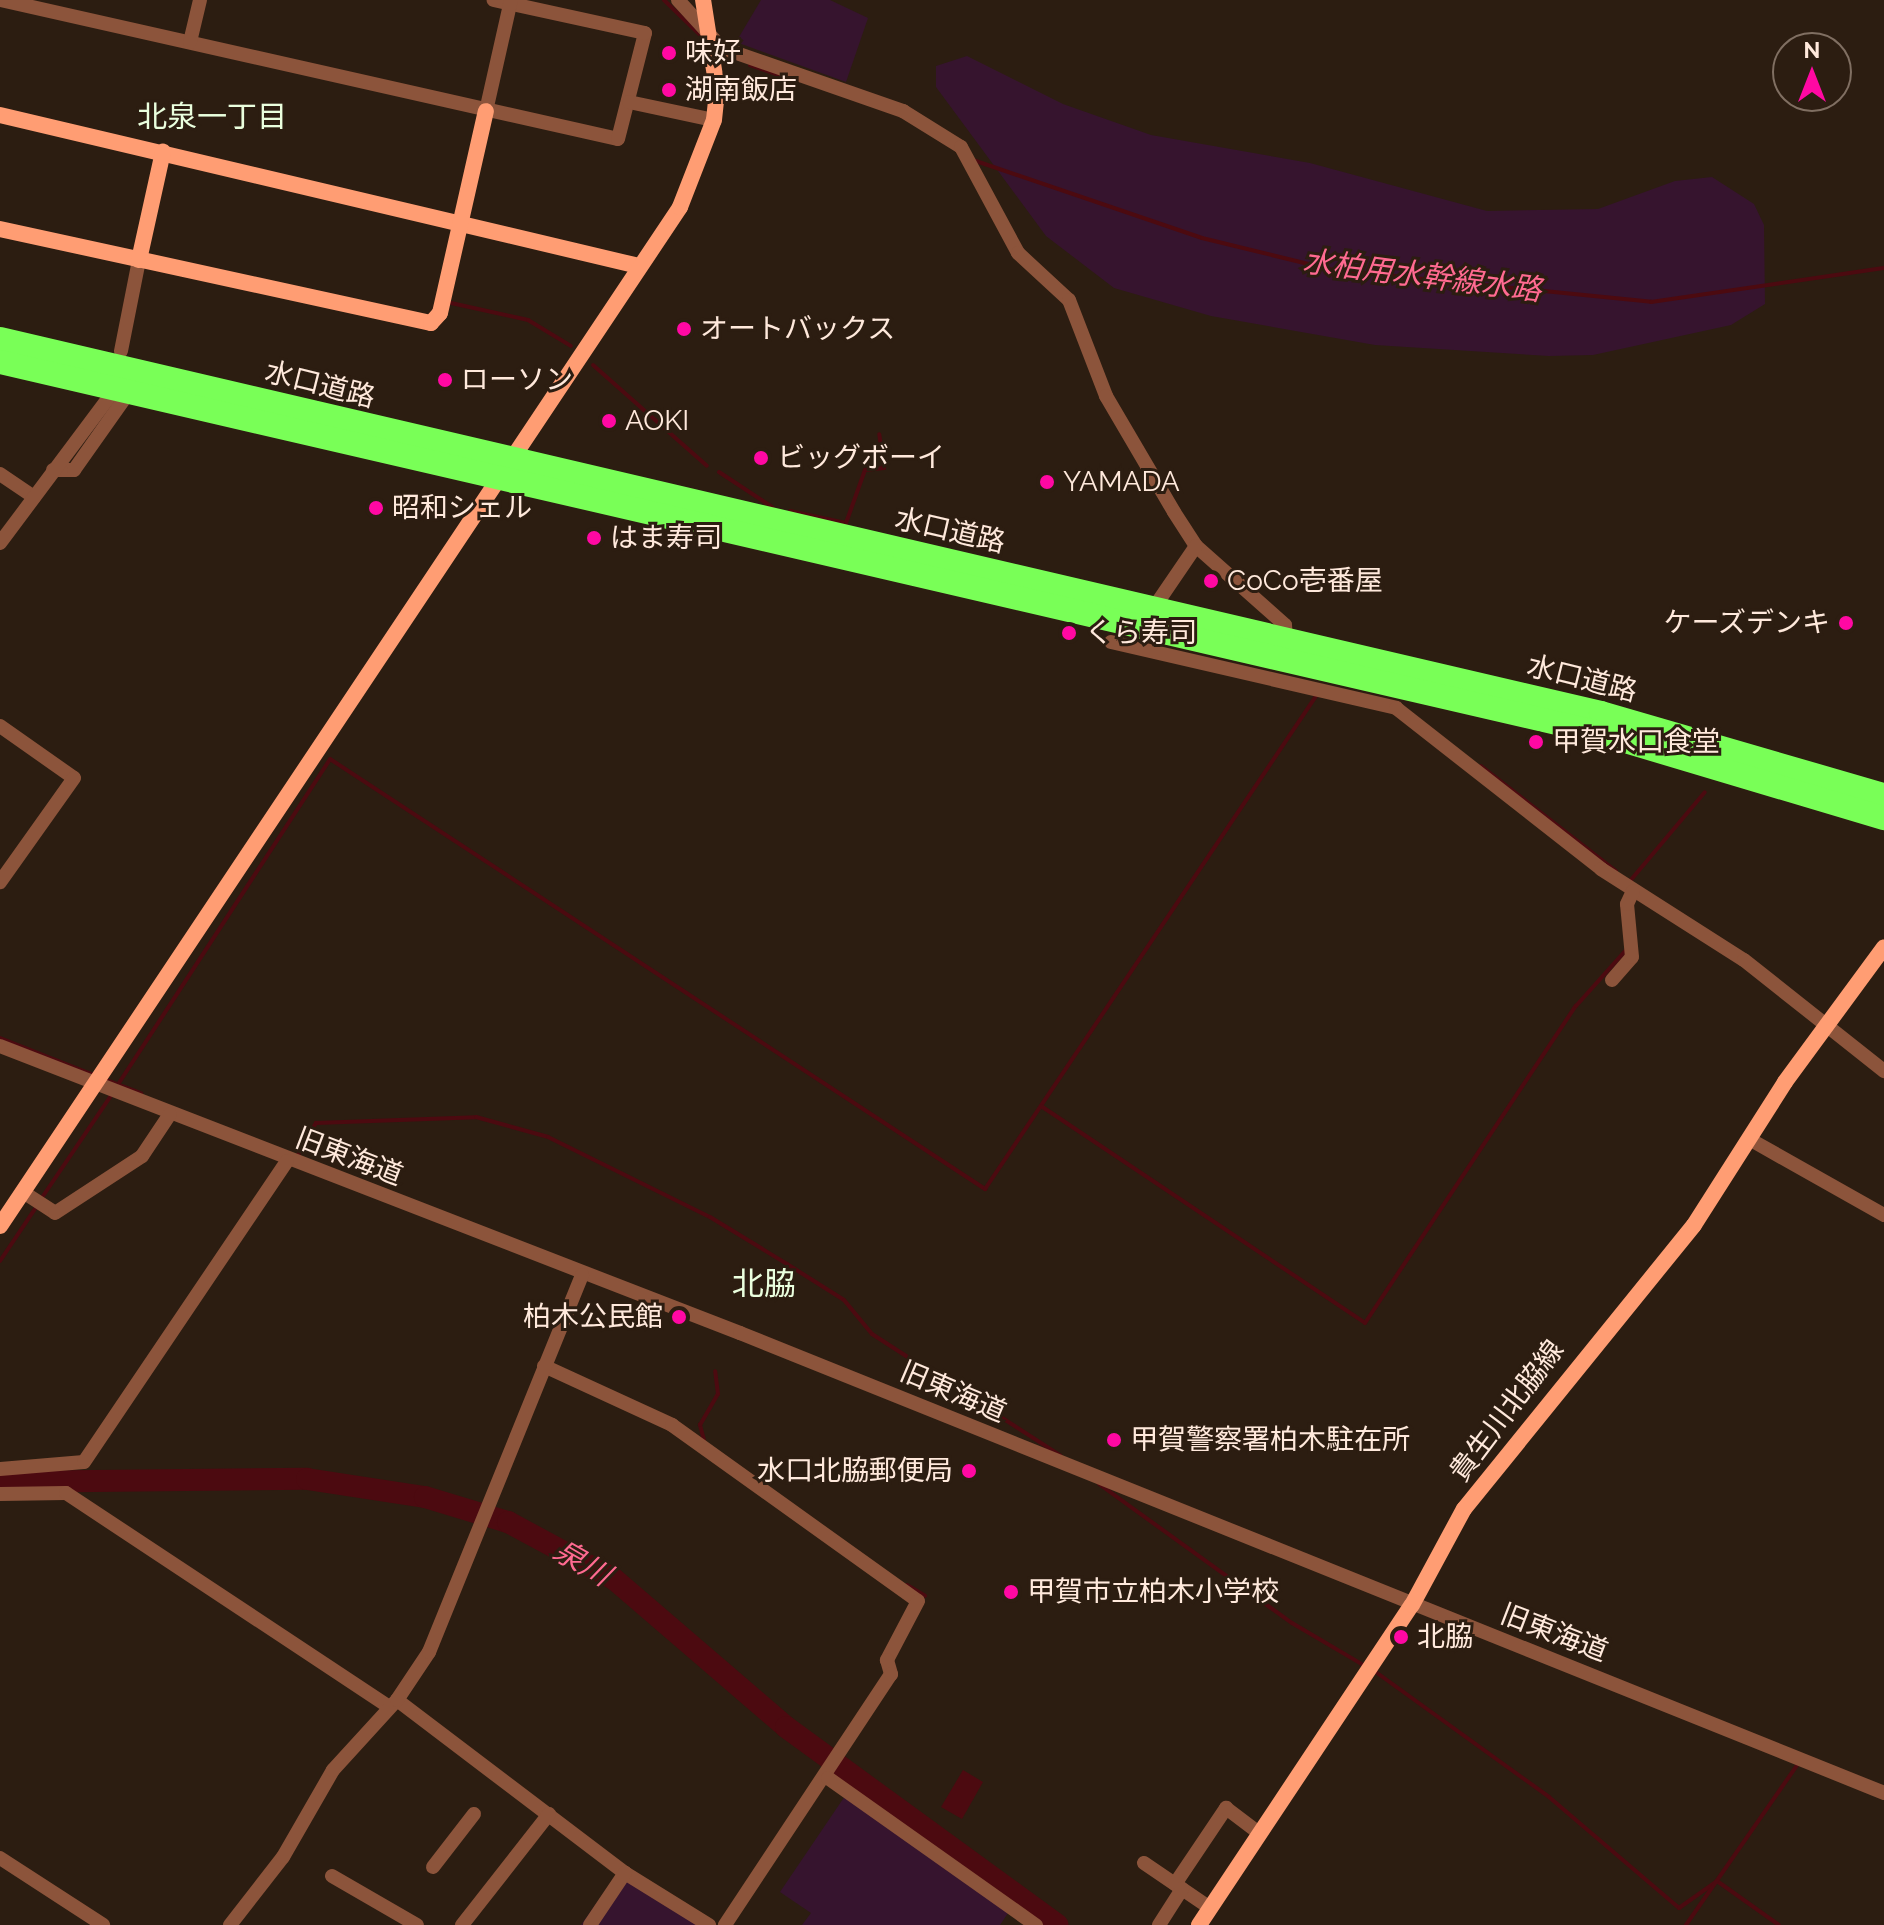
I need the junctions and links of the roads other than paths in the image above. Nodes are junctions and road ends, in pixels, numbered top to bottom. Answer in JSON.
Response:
{"nodes":[{"id":1,"x":1,"y":0,"type":"edge"},
{"id":2,"x":200,"y":0,"type":"edge"},
{"id":3,"x":494,"y":0,"type":"edge"},
{"id":4,"x":678,"y":0,"type":"edge"},
{"id":5,"x":703,"y":0,"type":"edge"},
{"id":6,"x":23,"y":2,"type":"edge"},
{"id":7,"x":511,"y":2,"type":"edge"},
{"id":8,"x":712,"y":38,"type":"junction"},
{"id":9,"x":190,"y":42,"type":"junction"},
{"id":10,"x":629,"y":102,"type":"junction"},
{"id":11,"x":486,"y":111,"type":"junction"},
{"id":12,"x":0,"y":115,"type":"edge"},
{"id":13,"x":714,"y":120,"type":"junction"},
{"id":14,"x":163,"y":152,"type":"junction"},
{"id":15,"x":461,"y":219,"type":"junction"},
{"id":16,"x":0,"y":229,"type":"edge"},
{"id":17,"x":139,"y":260,"type":"junction"},
{"id":18,"x":639,"y":266,"type":"junction"},
{"id":19,"x":0,"y":339,"type":"edge"},
{"id":20,"x":121,"y":351,"type":"dead end"},
{"id":21,"x":0,"y":362,"type":"edge"},
{"id":22,"x":118,"y":396,"type":"junction"},
{"id":23,"x":506,"y":469,"type":"junction"},
{"id":24,"x":53,"y":470,"type":"junction"},
{"id":25,"x":0,"y":474,"type":"edge"},
{"id":26,"x":34,"y":497,"type":"junction"},
{"id":27,"x":0,"y":543,"type":"edge"},
{"id":28,"x":1196,"y":546,"type":"junction"},
{"id":29,"x":1155,"y":608,"type":"junction"},
{"id":30,"x":1130,"y":625,"type":"junction"},
{"id":31,"x":1286,"y":639,"type":"junction"},
{"id":32,"x":1111,"y":642,"type":"dead end"},
{"id":33,"x":0,"y":726,"type":"edge"},
{"id":34,"x":1884,"y":795,"type":"edge"},
{"id":35,"x":1884,"y":818,"type":"edge"},
{"id":36,"x":0,"y":882,"type":"edge"},
{"id":37,"x":1633,"y":891,"type":"junction"},
{"id":38,"x":1884,"y":947,"type":"edge"},
{"id":39,"x":1612,"y":980,"type":"dead end"},
{"id":40,"x":1824,"y":1026,"type":"junction"},
{"id":41,"x":0,"y":1046,"type":"edge"},
{"id":42,"x":1884,"y":1071,"type":"edge"},
{"id":43,"x":97,"y":1084,"type":"junction"},
{"id":44,"x":170,"y":1114,"type":"junction"},
{"id":45,"x":1751,"y":1140,"type":"junction"},
{"id":46,"x":287,"y":1161,"type":"junction"},
{"id":47,"x":23,"y":1192,"type":"junction"},
{"id":48,"x":1884,"y":1215,"type":"edge"},
{"id":49,"x":0,"y":1226,"type":"edge"},
{"id":50,"x":582,"y":1275,"type":"junction"},
{"id":51,"x":544,"y":1366,"type":"junction"},
{"id":52,"x":0,"y":1469,"type":"edge"},
{"id":53,"x":65,"y":1470,"type":"junction"},
{"id":54,"x":66,"y":1491,"type":"junction"},
{"id":55,"x":0,"y":1494,"type":"edge"},
{"id":56,"x":1412,"y":1605,"type":"junction"},
{"id":57,"x":393,"y":1704,"type":"junction"},
{"id":58,"x":830,"y":1774,"type":"junction"},
{"id":59,"x":1884,"y":1793,"type":"edge"},
{"id":60,"x":474,"y":1814,"type":"dead end"},
{"id":61,"x":549,"y":1814,"type":"junction"},
{"id":62,"x":1259,"y":1833,"type":"junction"},
{"id":63,"x":0,"y":1858,"type":"edge"},
{"id":64,"x":1144,"y":1863,"type":"dead end"},
{"id":65,"x":433,"y":1867,"type":"dead end"},
{"id":66,"x":625,"y":1873,"type":"junction"},
{"id":67,"x":332,"y":1876,"type":"dead end"},
{"id":68,"x":1179,"y":1887,"type":"junction"},
{"id":69,"x":1210,"y":1908,"type":"junction"},
{"id":70,"x":103,"y":1925,"type":"edge"},
{"id":71,"x":230,"y":1925,"type":"edge"},
{"id":72,"x":417,"y":1925,"type":"edge"},
{"id":73,"x":462,"y":1925,"type":"edge"},
{"id":74,"x":590,"y":1925,"type":"edge"},
{"id":75,"x":709,"y":1925,"type":"edge"},
{"id":76,"x":725,"y":1925,"type":"edge"},
{"id":77,"x":1036,"y":1925,"type":"edge"},
{"id":78,"x":1159,"y":1925,"type":"edge"},
{"id":79,"x":1199,"y":1925,"type":"edge"}],
"edges":[{"from":1,"to":6,"type":"street"},
{"from":2,"to":9,"type":"street"},
{"from":3,"to":7,"type":"street"},
{"from":4,"to":8,"type":"street"},
{"from":5,"to":8,"type":"street"},
{"from":6,"to":9,"type":"street"},
{"from":7,"to":10,"type":"street"},
{"from":7,"to":11,"type":"street"},
{"from":8,"to":13,"type":"street"},
{"from":8,"to":28,"type":"street"},
{"from":9,"to":11,"type":"street"},
{"from":10,"to":11,"type":"street"},
{"from":10,"to":13,"type":"street"},
{"from":11,"to":15,"type":"street"},
{"from":12,"to":14,"type":"street"},
{"from":13,"to":18,"type":"street"},
{"from":14,"to":15,"type":"street"},
{"from":14,"to":17,"type":"street"},
{"from":15,"to":17,"type":"street"},
{"from":15,"to":18,"type":"street"},
{"from":16,"to":17,"type":"street"},
{"from":17,"to":20,"type":"street"},
{"from":18,"to":23,"type":"street"},
{"from":19,"to":23,"type":"highway","name":"水口道路"},
{"from":21,"to":22,"type":"highway","name":"水口道路"},
{"from":22,"to":23,"type":"highway","name":"水口道路"},
{"from":22,"to":24,"type":"street"},
{"from":22,"to":24,"type":"street"},
{"from":23,"to":29,"type":"highway","name":"水口道路"},
{"from":23,"to":30,"type":"highway","name":"水口道路"},
{"from":23,"to":43,"type":"street"},
{"from":24,"to":26,"type":"street"},
{"from":25,"to":26,"type":"street"},
{"from":26,"to":27,"type":"street"},
{"from":28,"to":29,"type":"street"},
{"from":28,"to":31,"type":"street"},
{"from":29,"to":30,"type":"street"},
{"from":29,"to":31,"type":"highway","name":"水口道路"},
{"from":30,"to":35,"type":"highway","name":"水口道路"},
{"from":31,"to":34,"type":"highway","name":"水口道路"},
{"from":32,"to":37,"type":"street"},
{"from":33,"to":36,"type":"street"},
{"from":37,"to":39,"type":"street"},
{"from":37,"to":40,"type":"street"},
{"from":38,"to":40,"type":"street","name":"貴生川北脇線"},
{"from":40,"to":42,"type":"street"},
{"from":40,"to":45,"type":"street","name":"貴生川北脇線"},
{"from":41,"to":43,"type":"street","name":"旧東海道"},
{"from":43,"to":44,"type":"street","name":"旧東海道"},
{"from":43,"to":47,"type":"street"},
{"from":44,"to":46,"type":"street","name":"旧東海道"},
{"from":44,"to":47,"type":"street"},
{"from":45,"to":48,"type":"street"},
{"from":45,"to":56,"type":"street","name":"貴生川北脇線"},
{"from":46,"to":50,"type":"street","name":"旧東海道"},
{"from":46,"to":53,"type":"street"},
{"from":47,"to":49,"type":"street"},
{"from":50,"to":51,"type":"street"},
{"from":50,"to":56,"type":"street","name":"旧東海道"},
{"from":51,"to":57,"type":"street"},
{"from":51,"to":58,"type":"street"},
{"from":52,"to":53,"type":"street"},
{"from":53,"to":54,"type":"street"},
{"from":54,"to":55,"type":"street"},
{"from":54,"to":57,"type":"street"},
{"from":56,"to":59,"type":"street","name":"旧東海道"},
{"from":56,"to":62,"type":"street","name":"貴生川北脇線"},
{"from":57,"to":61,"type":"street"},
{"from":57,"to":71,"type":"street"},
{"from":58,"to":76,"type":"street"},
{"from":58,"to":77,"type":"street"},
{"from":60,"to":65,"type":"street"},
{"from":61,"to":66,"type":"street"},
{"from":61,"to":73,"type":"street"},
{"from":62,"to":68,"type":"street"},
{"from":62,"to":69,"type":"street","name":"貴生川北脇線"},
{"from":63,"to":70,"type":"street"},
{"from":64,"to":68,"type":"street"},
{"from":66,"to":74,"type":"street"},
{"from":66,"to":75,"type":"street"},
{"from":67,"to":72,"type":"street"},
{"from":68,"to":69,"type":"street"},
{"from":68,"to":78,"type":"street"},
{"from":69,"to":79,"type":"street","name":"貴生川北脇線"}]}
